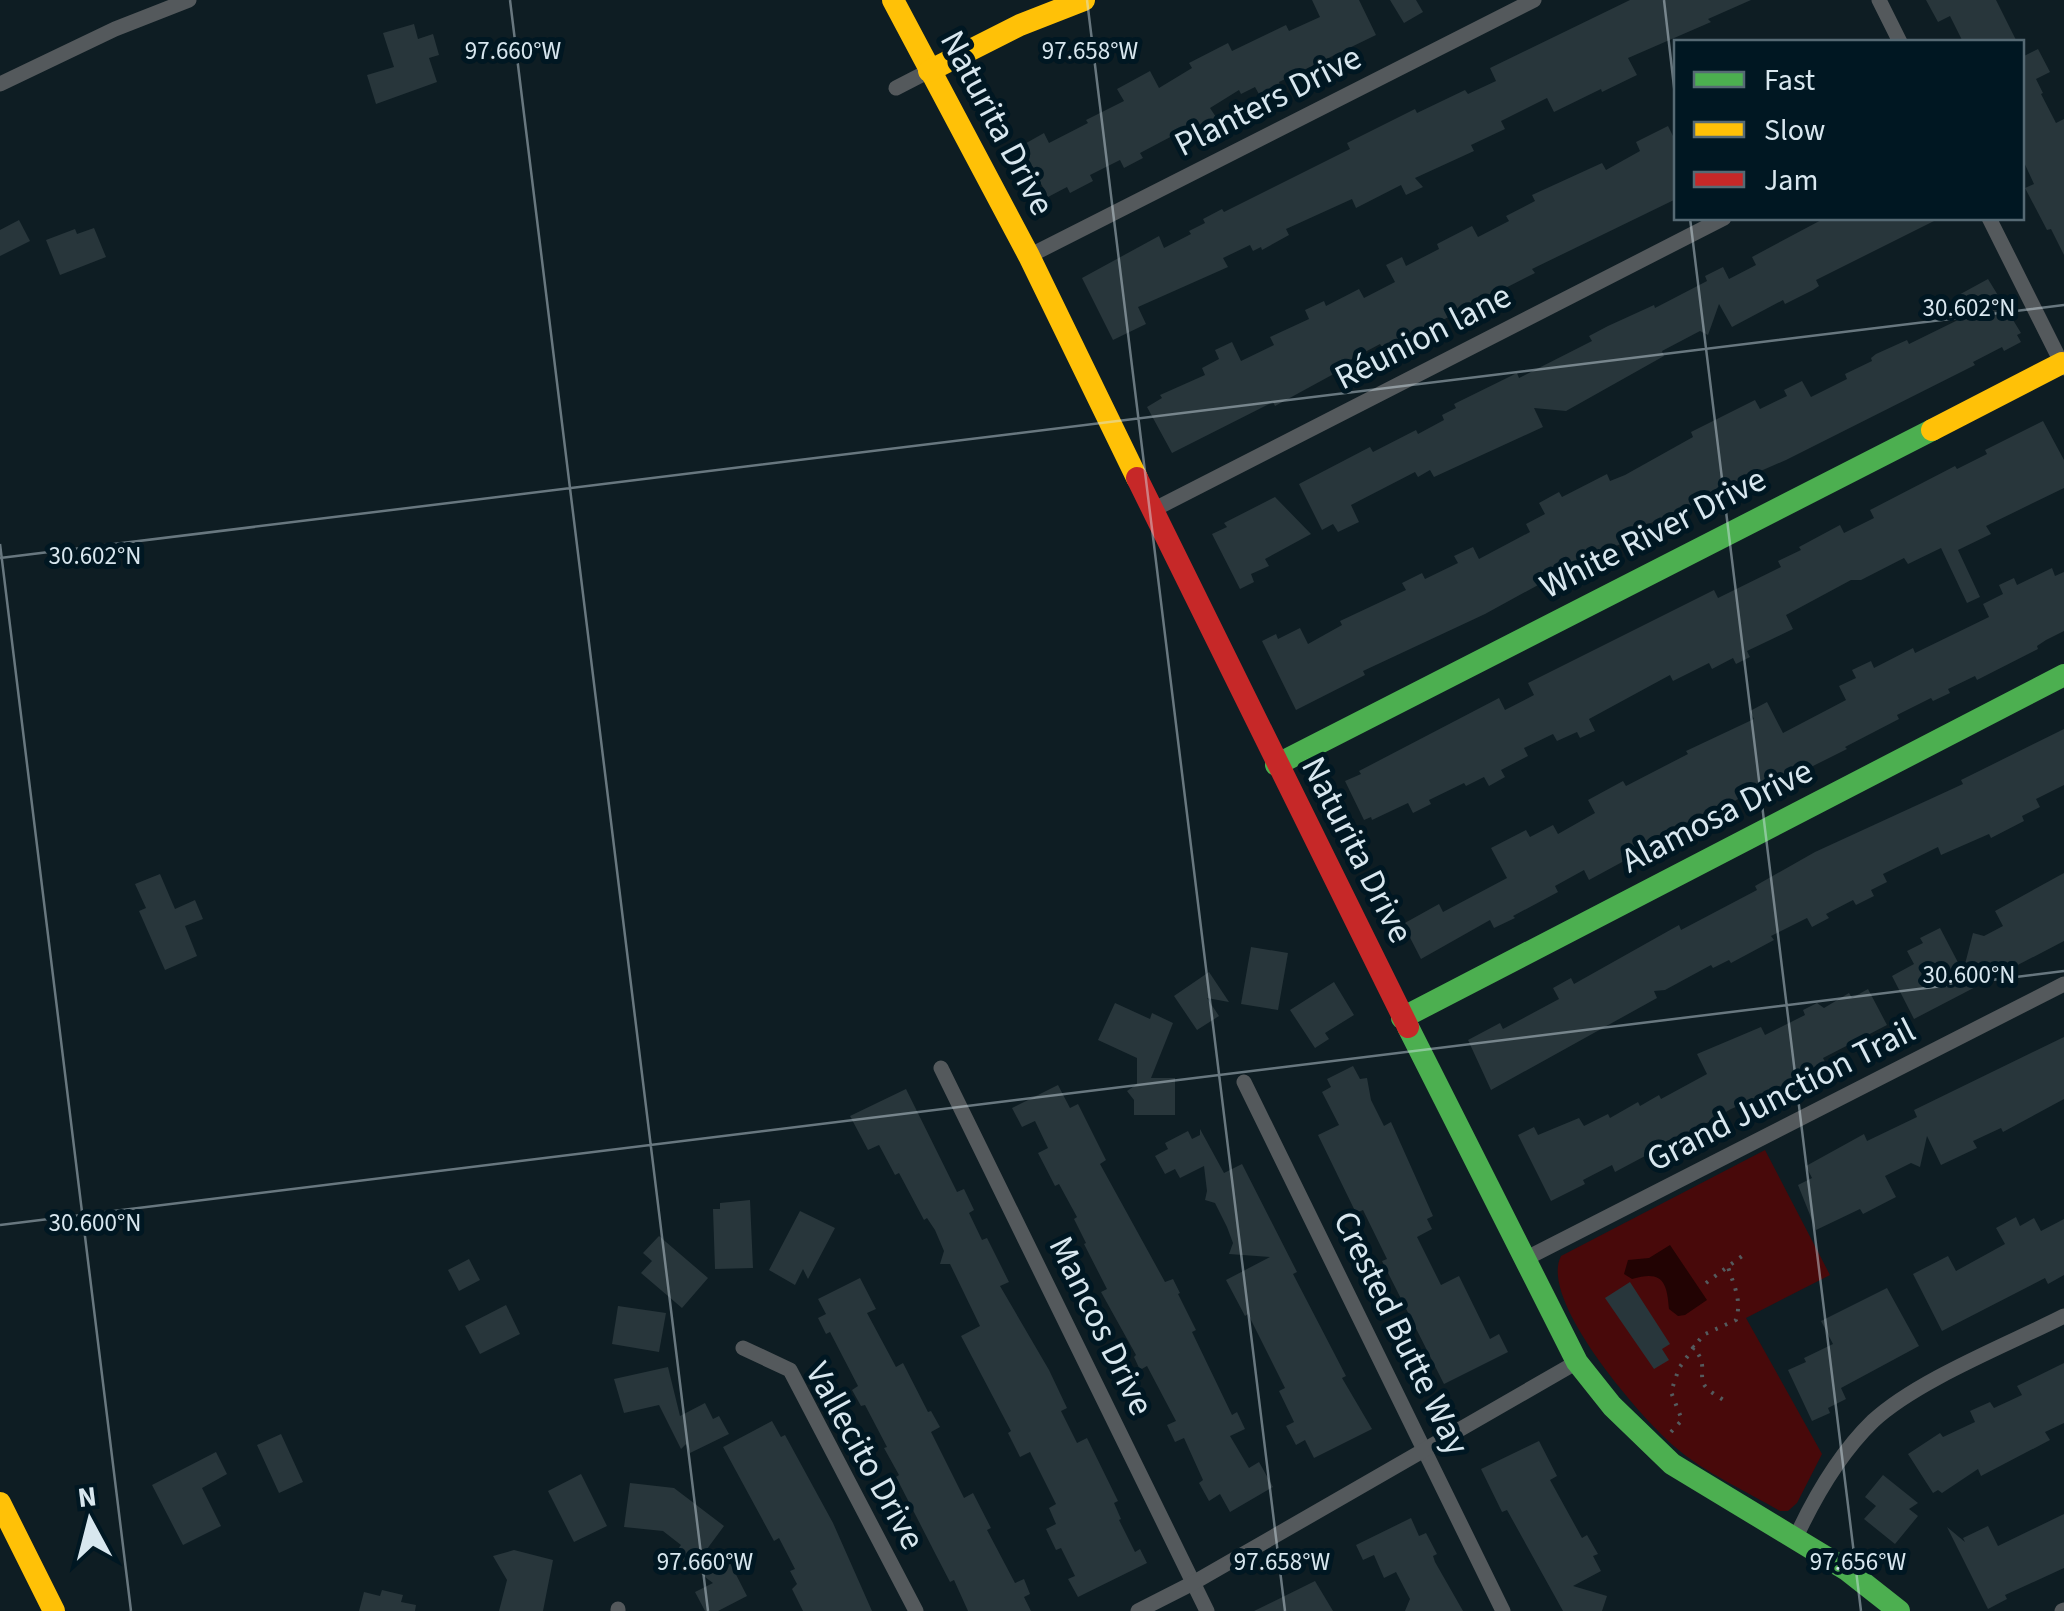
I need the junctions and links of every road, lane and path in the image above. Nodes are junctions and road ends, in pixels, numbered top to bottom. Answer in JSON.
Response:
{"nodes":[{"id":1,"x":189,"y":0,"type":"edge"},
{"id":2,"x":893,"y":0,"type":"edge"},
{"id":3,"x":1084,"y":0,"type":"edge"},
{"id":4,"x":1534,"y":0,"type":"edge"},
{"id":5,"x":1879,"y":0,"type":"edge"},
{"id":6,"x":1899,"y":40,"type":"edge"},
{"id":7,"x":928,"y":70,"type":"junction"},
{"id":8,"x":0,"y":84,"type":"edge"},
{"id":9,"x":896,"y":88,"type":"dead end"},
{"id":10,"x":1720,"y":220,"type":"edge"},
{"id":11,"x":1989,"y":220,"type":"edge"},
{"id":12,"x":1028,"y":256,"type":"junction"},
{"id":13,"x":2063,"y":365,"type":"edge"},
{"id":14,"x":1151,"y":511,"type":"junction"},
{"id":15,"x":2064,"y":676,"type":"edge"},
{"id":16,"x":1276,"y":766,"type":"junction"},
{"id":17,"x":2064,"y":984,"type":"edge"},
{"id":18,"x":1402,"y":1018,"type":"junction"},
{"id":19,"x":940,"y":1068,"type":"dead end"},
{"id":20,"x":1244,"y":1082,"type":"dead end"},
{"id":21,"x":1742,"y":1256,"type":"dead end"},
{"id":22,"x":1525,"y":1259,"type":"junction"},
{"id":23,"x":1728,"y":1267,"type":"junction"},
{"id":24,"x":1706,"y":1284,"type":"dead end"},
{"id":25,"x":2064,"y":1316,"type":"edge"},
{"id":26,"x":1692,"y":1346,"type":"junction"},
{"id":27,"x":743,"y":1348,"type":"dead end"},
{"id":28,"x":1576,"y":1362,"type":"junction"},
{"id":29,"x":1726,"y":1402,"type":"dead end"},
{"id":30,"x":1671,"y":1433,"type":"dead end"},
{"id":31,"x":1424,"y":1448,"type":"junction"},
{"id":32,"x":0,"y":1502,"type":"edge"},
{"id":33,"x":1796,"y":1537,"type":"junction"},
{"id":34,"x":1193,"y":1583,"type":"junction"},
{"id":35,"x":54,"y":1611,"type":"edge"},
{"id":36,"x":916,"y":1611,"type":"edge"},
{"id":37,"x":1138,"y":1611,"type":"edge"},
{"id":38,"x":1207,"y":1611,"type":"edge"},
{"id":39,"x":1503,"y":1611,"type":"edge"},
{"id":40,"x":1900,"y":1611,"type":"edge"}],
"edges":[{"from":1,"to":8,"type":"street"},
{"from":2,"to":7,"type":"street","name":"Naturita Drive"},
{"from":3,"to":7,"type":"street"},
{"from":4,"to":12,"type":"street","name":"Planters Drive"},
{"from":5,"to":6,"type":"street"},
{"from":7,"to":9,"type":"street"},
{"from":7,"to":12,"type":"street","name":"Naturita Drive"},
{"from":10,"to":14,"type":"street","name":"Réunion lane"},
{"from":11,"to":13,"type":"street"},
{"from":12,"to":14,"type":"street","name":"Naturita Drive"},
{"from":13,"to":16,"type":"street","name":"White River Drive"},
{"from":14,"to":16,"type":"street","name":"Naturita Drive"},
{"from":15,"to":18,"type":"street","name":"Alamosa Drive"},
{"from":16,"to":18,"type":"street","name":"Naturita Drive"},
{"from":17,"to":22,"type":"street","name":"Grand Junction Trail"},
{"from":18,"to":22,"type":"street","name":"Naturita Drive"},
{"from":19,"to":34,"type":"street","name":"Mancos Drive"},
{"from":20,"to":31,"type":"street","name":"Crested Butte Way"},
{"from":21,"to":23,"type":"path"},
{"from":22,"to":28,"type":"street","name":"Naturita Drive"},
{"from":23,"to":24,"type":"path"},
{"from":23,"to":26,"type":"path"},
{"from":25,"to":33,"type":"street"},
{"from":26,"to":29,"type":"path"},
{"from":26,"to":30,"type":"path"},
{"from":27,"to":36,"type":"street","name":"Vallecito Drive"},
{"from":28,"to":31,"type":"street"},
{"from":28,"to":33,"type":"street","name":"Naturita Drive"},
{"from":31,"to":34,"type":"street"},
{"from":31,"to":39,"type":"street","name":"Crested Butte Way"},
{"from":32,"to":35,"type":"street"},
{"from":33,"to":40,"type":"street","name":"Naturita Drive"},
{"from":34,"to":37,"type":"street"},
{"from":34,"to":38,"type":"street","name":"Mancos Drive"}]}
